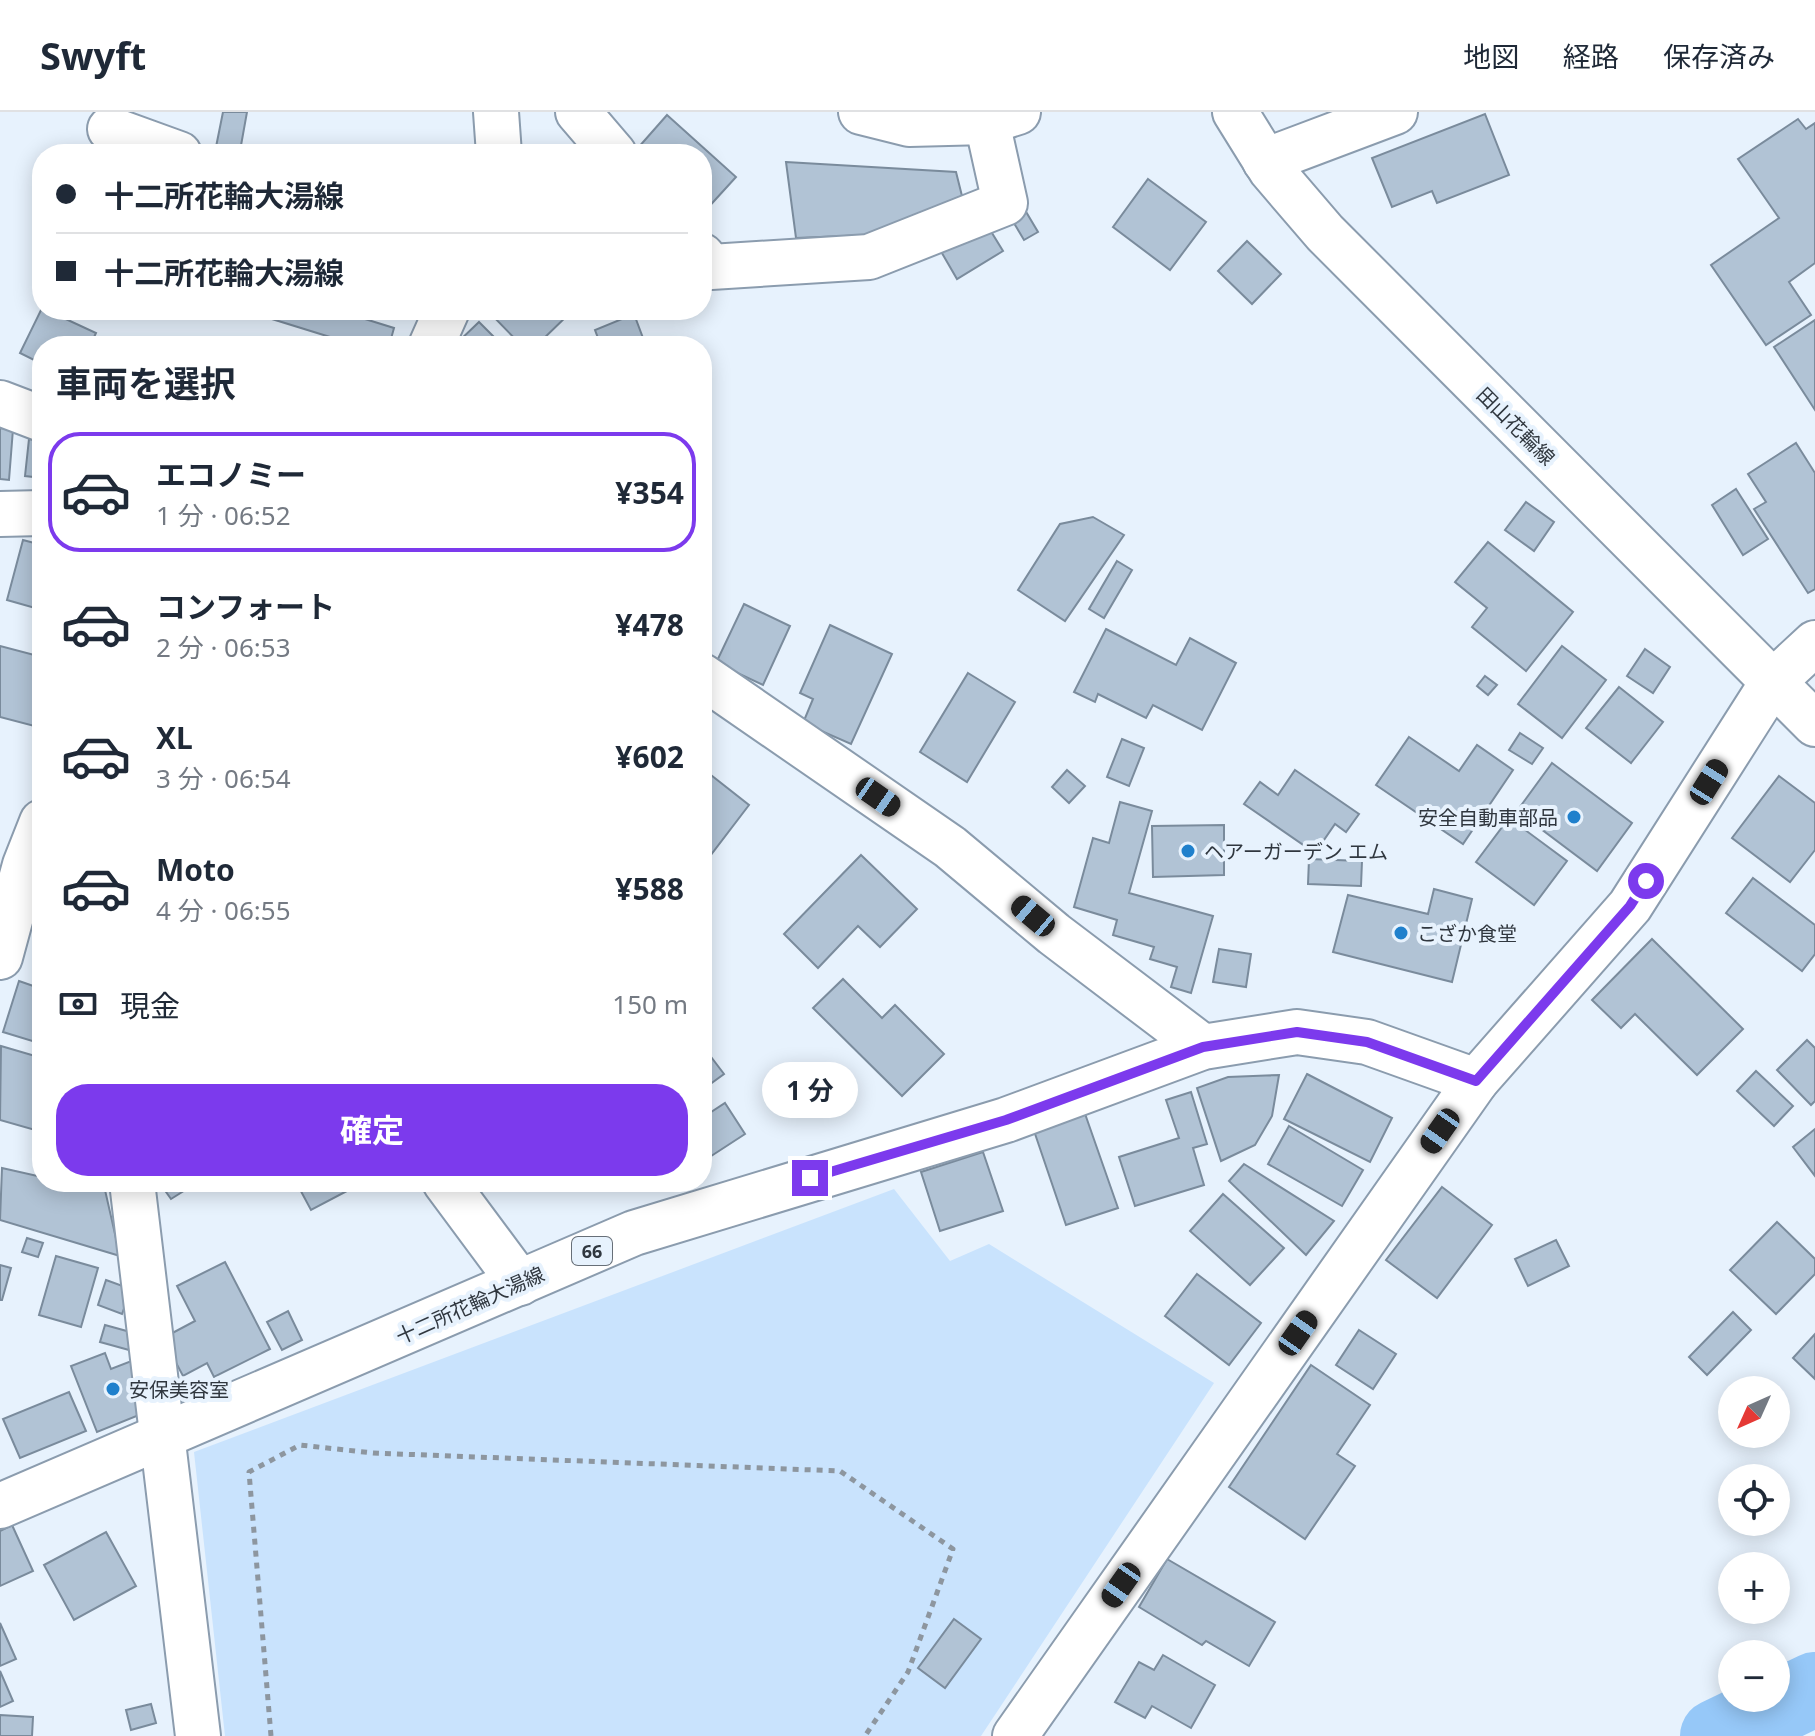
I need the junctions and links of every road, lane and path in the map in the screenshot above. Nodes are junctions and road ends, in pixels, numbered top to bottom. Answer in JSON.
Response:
{"nodes":[{"id":1,"x":496,"y":112,"type":"edge"},
{"id":2,"x":578,"y":112,"type":"edge"},
{"id":3,"x":861,"y":112,"type":"edge"},
{"id":4,"x":1235,"y":112,"type":"edge"},
{"id":5,"x":1395,"y":112,"type":"edge"},
{"id":6,"x":1003,"y":117,"type":"edge"},
{"id":7,"x":110,"y":129,"type":"dead end"},
{"id":8,"x":151,"y":144,"type":"edge"},
{"id":9,"x":498,"y":144,"type":"edge"},
{"id":10,"x":605,"y":144,"type":"edge"},
{"id":11,"x":1265,"y":161,"type":"junction"},
{"id":12,"x":712,"y":267,"type":"edge"},
{"id":13,"x":0,"y":403,"type":"edge"},
{"id":14,"x":32,"y":415,"type":"edge"},
{"id":15,"x":32,"y":513,"type":"edge"},
{"id":16,"x":0,"y":514,"type":"edge"},
{"id":17,"x":1815,"y":643,"type":"edge"},
{"id":18,"x":712,"y":683,"type":"edge"},
{"id":19,"x":1772,"y":683,"type":"junction"},
{"id":20,"x":1815,"y":724,"type":"edge"},
{"id":21,"x":32,"y":880,"type":"edge"},
{"id":22,"x":0,"y":957,"type":"edge"},
{"id":23,"x":1203,"y":1047,"type":"junction"},
{"id":24,"x":1476,"y":1081,"type":"junction"},
{"id":25,"x":133,"y":1192,"type":"edge"},
{"id":26,"x":452,"y":1192,"type":"edge"},
{"id":27,"x":520,"y":1283,"type":"junction"},
{"id":28,"x":161,"y":1438,"type":"junction"},
{"id":29,"x":0,"y":1506,"type":"edge"},
{"id":30,"x":198,"y":1736,"type":"edge"},
{"id":31,"x":271,"y":1736,"type":"edge"},
{"id":32,"x":865,"y":1736,"type":"edge"},
{"id":33,"x":1015,"y":1736,"type":"edge"}],
"edges":[{"from":1,"to":9,"type":"street"},
{"from":2,"to":10,"type":"street"},
{"from":3,"to":6,"type":"street"},
{"from":4,"to":11,"type":"street","name":"田山花輪線"},
{"from":5,"to":11,"type":"street"},
{"from":6,"to":12,"type":"street"},
{"from":7,"to":8,"type":"street"},
{"from":11,"to":19,"type":"street","name":"田山花輪線"},
{"from":13,"to":14,"type":"street"},
{"from":15,"to":16,"type":"street"},
{"from":17,"to":19,"type":"street"},
{"from":18,"to":23,"type":"street"},
{"from":19,"to":20,"type":"street","name":"田山花輪線"},
{"from":19,"to":24,"type":"street"},
{"from":21,"to":22,"type":"street"},
{"from":23,"to":24,"type":"street","name":"十二所花輪大湯線","number":"66"},
{"from":23,"to":27,"type":"street","name":"十二所花輪大湯線","number":"66"},
{"from":24,"to":33,"type":"street"},
{"from":25,"to":28,"type":"street"},
{"from":26,"to":27,"type":"street"},
{"from":27,"to":28,"type":"street","name":"十二所花輪大湯線","number":"66"},
{"from":28,"to":29,"type":"street","name":"十二所花輪大湯線","number":"66"},
{"from":28,"to":30,"type":"street"},
{"from":31,"to":32,"type":"path"}]}
